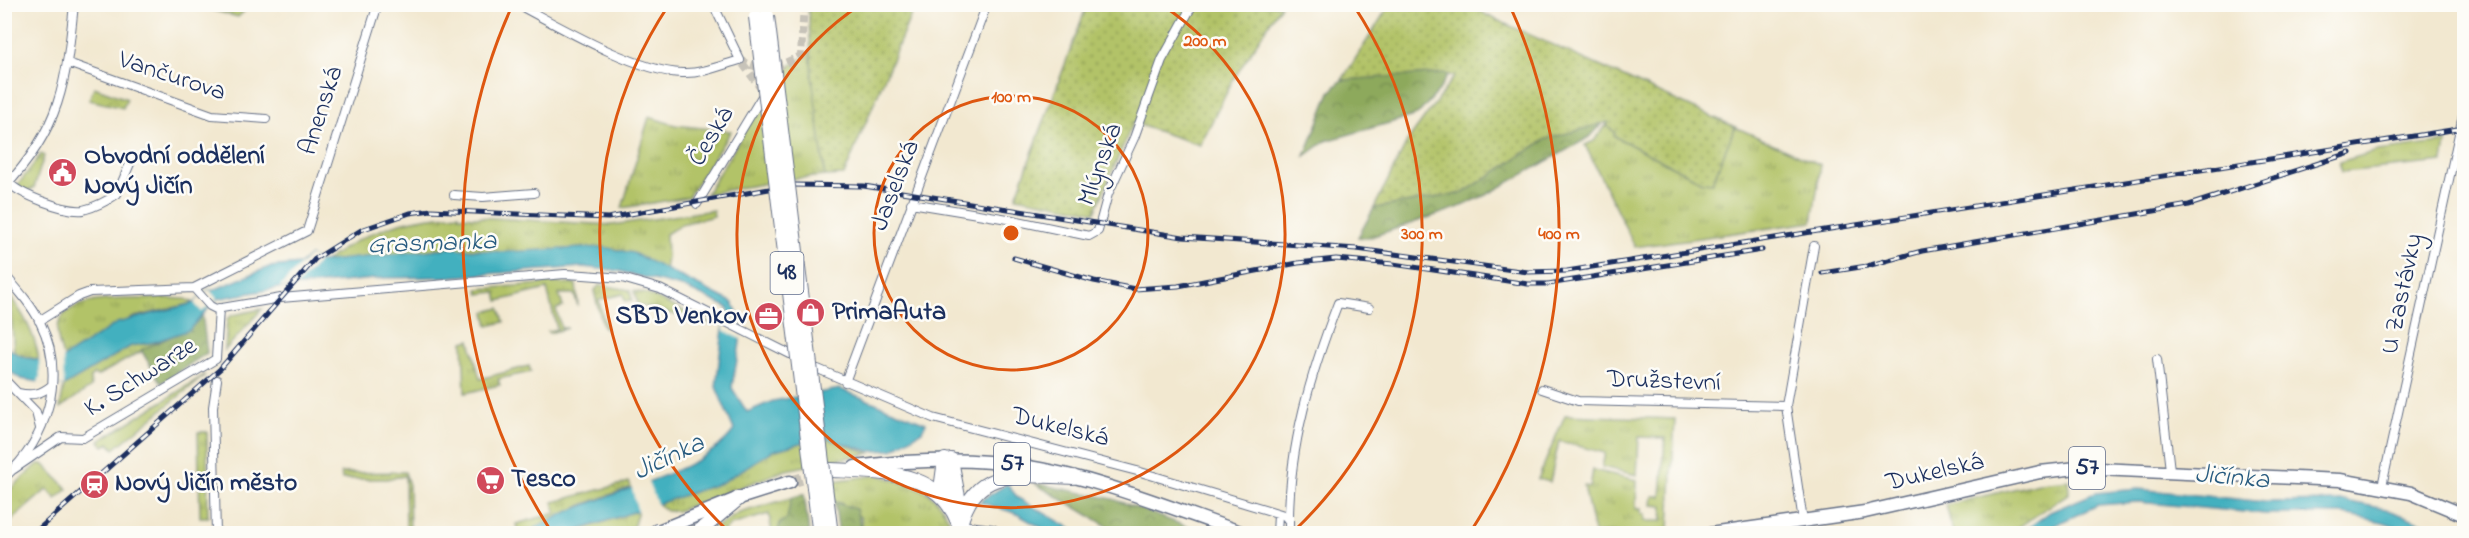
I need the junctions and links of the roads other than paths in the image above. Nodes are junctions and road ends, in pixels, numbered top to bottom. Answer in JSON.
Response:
{"nodes":[{"id":1,"x":74,"y":4,"type":"edge"},
{"id":2,"x":378,"y":4,"type":"edge"},
{"id":3,"x":517,"y":4,"type":"edge"},
{"id":4,"x":713,"y":4,"type":"edge"},
{"id":5,"x":987,"y":4,"type":"edge"},
{"id":6,"x":1193,"y":4,"type":"edge"},
{"id":7,"x":761,"y":10,"type":"edge"},
{"id":8,"x":68,"y":63,"type":"junction"},
{"id":9,"x":764,"y":93,"type":"dead end"},
{"id":10,"x":2464,"y":111,"type":"edge"},
{"id":11,"x":266,"y":119,"type":"dead end"},
{"id":12,"x":132,"y":159,"type":"dead end"},
{"id":13,"x":7,"y":185,"type":"edge"},
{"id":14,"x":534,"y":193,"type":"dead end"},
{"id":15,"x":454,"y":195,"type":"dead end"},
{"id":16,"x":911,"y":203,"type":"junction"},
{"id":17,"x":697,"y":204,"type":"dead end"},
{"id":18,"x":1814,"y":246,"type":"dead end"},
{"id":19,"x":4,"y":274,"type":"edge"},
{"id":20,"x":194,"y":288,"type":"junction"},
{"id":21,"x":221,"y":308,"type":"junction"},
{"id":22,"x":1369,"y":308,"type":"dead end"},
{"id":23,"x":39,"y":321,"type":"junction"},
{"id":24,"x":790,"y":354,"type":"dead end"},
{"id":25,"x":2157,"y":359,"type":"dead end"},
{"id":26,"x":818,"y":369,"type":"dead end"},
{"id":27,"x":4,"y":379,"type":"edge"},
{"id":28,"x":217,"y":380,"type":"dead end"},
{"id":29,"x":844,"y":382,"type":"junction"},
{"id":30,"x":52,"y":385,"type":"junction"},
{"id":31,"x":1542,"y":389,"type":"dead end"},
{"id":32,"x":18,"y":393,"type":"junction"},
{"id":33,"x":1786,"y":406,"type":"junction"},
{"id":34,"x":40,"y":433,"type":"junction"},
{"id":35,"x":948,"y":460,"type":"junction"},
{"id":36,"x":14,"y":469,"type":"junction"},
{"id":37,"x":831,"y":470,"type":"joint"},
{"id":38,"x":2170,"y":470,"type":"junction"},
{"id":39,"x":1072,"y":477,"type":"junction"},
{"id":40,"x":4,"y":478,"type":"edge"},
{"id":41,"x":790,"y":482,"type":"tunnel mouth"},
{"id":42,"x":2382,"y":486,"type":"junction"},
{"id":43,"x":739,"y":498,"type":"junction"},
{"id":44,"x":1290,"y":509,"type":"junction"},
{"id":45,"x":1278,"y":514,"type":"junction"},
{"id":46,"x":2464,"y":515,"type":"edge"},
{"id":47,"x":959,"y":521,"type":"edge"},
{"id":48,"x":1290,"y":521,"type":"junction"},
{"id":49,"x":1803,"y":521,"type":"junction"},
{"id":50,"x":825,"y":530,"type":"edge"},
{"id":51,"x":656,"y":533,"type":"edge"},
{"id":52,"x":216,"y":534,"type":"edge"},
{"id":53,"x":696,"y":534,"type":"edge"},
{"id":54,"x":1002,"y":534,"type":"edge"},
{"id":55,"x":1246,"y":534,"type":"edge"},
{"id":56,"x":1277,"y":534,"type":"edge"},
{"id":57,"x":1289,"y":534,"type":"edge"},
{"id":58,"x":1710,"y":534,"type":"edge"}],
"edges":[{"from":1,"to":8,"type":"street"},
{"from":2,"to":20,"type":"street","name":"Anenská"},
{"from":3,"to":4,"type":"street"},
{"from":5,"to":16,"type":"street","name":"Jaselská"},
{"from":6,"to":16,"type":"street","name":"Mlýnská"},
{"from":7,"to":50,"type":"highway","number":"48","bridge":true},
{"from":8,"to":11,"type":"street","name":"Vančurova"},
{"from":8,"to":13,"type":"street"},
{"from":9,"to":17,"type":"street","name":"Česká"},
{"from":10,"to":42,"type":"street","name":"U Zastávky"},
{"from":12,"to":13,"type":"street"},
{"from":14,"to":15,"type":"street"},
{"from":16,"to":29,"type":"street","name":"Jaselská"},
{"from":18,"to":33,"type":"street"},
{"from":19,"to":23,"type":"street"},
{"from":20,"to":21,"type":"street","name":"K. Schwarze"},
{"from":20,"to":23,"type":"street"},
{"from":21,"to":24,"type":"street"},
{"from":21,"to":36,"type":"street","name":"K. Schwarze"},
{"from":22,"to":44,"type":"street"},
{"from":23,"to":30,"type":"street"},
{"from":25,"to":38,"type":"street"},
{"from":26,"to":29,"type":"street","name":"Dukelská"},
{"from":27,"to":32,"type":"street"},
{"from":28,"to":52,"type":"street"},
{"from":29,"to":45,"type":"street","name":"Dukelská"},
{"from":30,"to":32,"type":"street"},
{"from":30,"to":34,"type":"street"},
{"from":31,"to":33,"type":"street","name":"Družstevní"},
{"from":32,"to":34,"type":"street"},
{"from":33,"to":49,"type":"street"},
{"from":34,"to":36,"type":"street"},
{"from":35,"to":37,"type":"main road","number":"57"},
{"from":35,"to":39,"type":"main road","number":"57"},
{"from":35,"to":47,"type":"highway"},
{"from":36,"to":40,"type":"street"},
{"from":37,"to":47,"type":"highway"},
{"from":38,"to":42,"type":"main road","name":"Dukelská","number":"57"},
{"from":38,"to":49,"type":"main road","name":"Dukelská","number":"57"},
{"from":39,"to":47,"type":"highway"},
{"from":39,"to":55,"type":"main road","number":"57"},
{"from":41,"to":43,"type":"main road"},
{"from":42,"to":46,"type":"main road","name":"Dukelská","number":"57"},
{"from":43,"to":51,"type":"main road"},
{"from":43,"to":53,"type":"highway"},
{"from":44,"to":45,"type":"street"},
{"from":44,"to":48,"type":"street"},
{"from":45,"to":48,"type":"street","name":"Dukelská"},
{"from":45,"to":56,"type":"street"},
{"from":47,"to":54,"type":"street"},
{"from":48,"to":57,"type":"street"},
{"from":49,"to":58,"type":"main road","name":"Dukelská","number":"57"}]}
